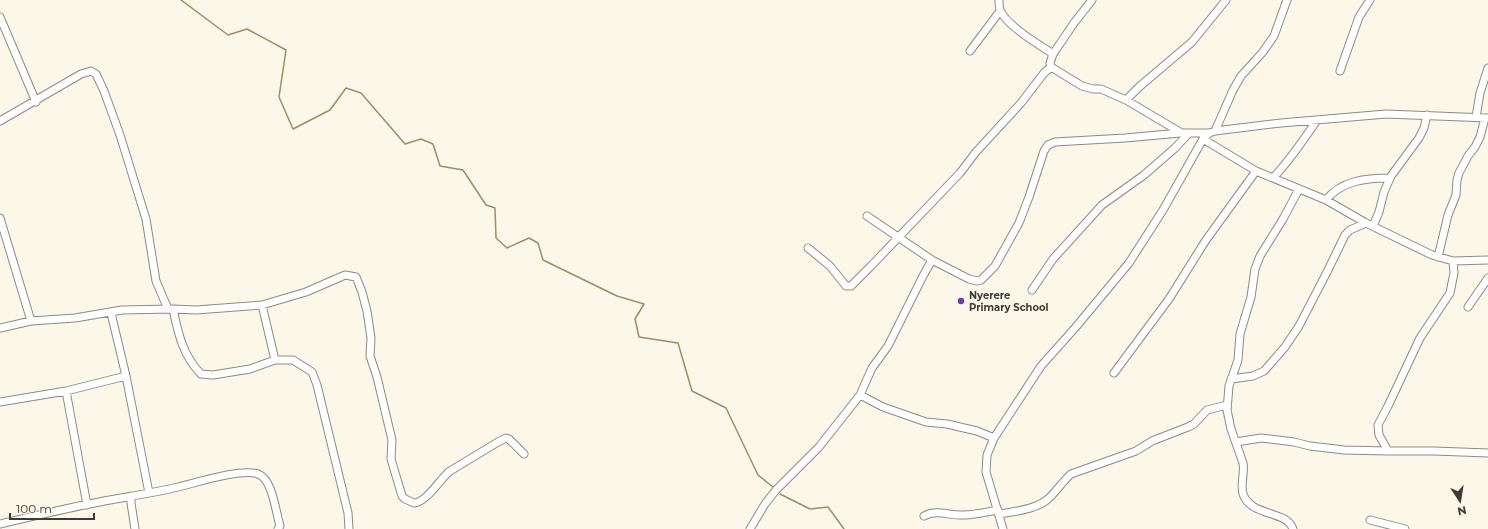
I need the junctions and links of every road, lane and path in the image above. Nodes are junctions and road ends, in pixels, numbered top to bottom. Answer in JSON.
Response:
{"nodes":[{"id":1,"x":999,"y":0,"type":"edge"},
{"id":2,"x":1092,"y":0,"type":"edge"},
{"id":3,"x":1226,"y":0,"type":"edge"},
{"id":4,"x":1288,"y":0,"type":"edge"},
{"id":5,"x":1370,"y":0,"type":"edge"},
{"id":6,"x":1000,"y":11,"type":"junction"},
{"id":7,"x":0,"y":17,"type":"edge"},
{"id":8,"x":970,"y":51,"type":"dead end"},
{"id":9,"x":1053,"y":54,"type":"junction"},
{"id":10,"x":1051,"y":67,"type":"junction"},
{"id":11,"x":1488,"y":68,"type":"edge"},
{"id":12,"x":1340,"y":72,"type":"dead end"},
{"id":13,"x":1126,"y":100,"type":"junction"},
{"id":14,"x":36,"y":102,"type":"junction"},
{"id":15,"x":1427,"y":115,"type":"junction"},
{"id":16,"x":1476,"y":117,"type":"junction"},
{"id":17,"x":1486,"y":118,"type":"edge"},
{"id":18,"x":1317,"y":120,"type":"junction"},
{"id":19,"x":0,"y":121,"type":"edge"},
{"id":20,"x":1180,"y":132,"type":"junction"},
{"id":21,"x":1212,"y":132,"type":"junction"},
{"id":22,"x":1189,"y":133,"type":"junction"},
{"id":23,"x":1203,"y":139,"type":"junction"},
{"id":24,"x":1256,"y":171,"type":"junction"},
{"id":25,"x":1273,"y":178,"type":"junction"},
{"id":26,"x":1390,"y":178,"type":"junction"},
{"id":27,"x":1299,"y":189,"type":"junction"},
{"id":28,"x":1326,"y":200,"type":"junction"},
{"id":29,"x":867,"y":216,"type":"dead end"},
{"id":30,"x":1,"y":223,"type":"edge"},
{"id":31,"x":1370,"y":225,"type":"junction"},
{"id":32,"x":899,"y":237,"type":"junction"},
{"id":33,"x":808,"y":248,"type":"dead end"},
{"id":34,"x":1438,"y":257,"type":"junction"},
{"id":35,"x":932,"y":260,"type":"junction"},
{"id":36,"x":1488,"y":260,"type":"edge"},
{"id":37,"x":1453,"y":261,"type":"junction"},
{"id":38,"x":1488,"y":278,"type":"edge"},
{"id":39,"x":1032,"y":290,"type":"dead end"},
{"id":40,"x":262,"y":305,"type":"junction"},
{"id":41,"x":1468,"y":307,"type":"dead end"},
{"id":42,"x":170,"y":309,"type":"junction"},
{"id":43,"x":111,"y":313,"type":"junction"},
{"id":44,"x":31,"y":321,"type":"junction"},
{"id":45,"x":0,"y":328,"type":"edge"},
{"id":46,"x":275,"y":360,"type":"junction"},
{"id":47,"x":1114,"y":373,"type":"dead end"},
{"id":48,"x":126,"y":376,"type":"junction"},
{"id":49,"x":1231,"y":379,"type":"junction"},
{"id":50,"x":66,"y":391,"type":"junction"},
{"id":51,"x":860,"y":395,"type":"junction"},
{"id":52,"x":0,"y":402,"type":"edge"},
{"id":53,"x":1227,"y":405,"type":"junction"},
{"id":54,"x":994,"y":438,"type":"junction"},
{"id":55,"x":1236,"y":442,"type":"junction"},
{"id":56,"x":1388,"y":451,"type":"junction"},
{"id":57,"x":1488,"y":453,"type":"edge"},
{"id":58,"x":524,"y":454,"type":"dead end"},
{"id":59,"x":149,"y":493,"type":"junction"},
{"id":60,"x":131,"y":496,"type":"junction"},
{"id":61,"x":87,"y":505,"type":"junction"},
{"id":62,"x":999,"y":512,"type":"junction"},
{"id":63,"x":924,"y":516,"type":"dead end"},
{"id":64,"x":1370,"y":520,"type":"dead end"},
{"id":65,"x":0,"y":524,"type":"edge"},
{"id":66,"x":135,"y":529,"type":"edge"},
{"id":67,"x":278,"y":529,"type":"edge"},
{"id":68,"x":349,"y":529,"type":"edge"},
{"id":69,"x":750,"y":529,"type":"edge"},
{"id":70,"x":1004,"y":529,"type":"edge"},
{"id":71,"x":1293,"y":529,"type":"edge"},
{"id":72,"x":1406,"y":529,"type":"edge"}],
"edges":[{"from":1,"to":6,"type":"street"},
{"from":2,"to":9,"type":"street"},
{"from":3,"to":13,"type":"street"},
{"from":4,"to":21,"type":"street"},
{"from":5,"to":12,"type":"street"},
{"from":6,"to":8,"type":"street"},
{"from":6,"to":9,"type":"street"},
{"from":7,"to":14,"type":"street"},
{"from":9,"to":10,"type":"street"},
{"from":10,"to":13,"type":"street"},
{"from":10,"to":32,"type":"street"},
{"from":11,"to":16,"type":"street"},
{"from":13,"to":20,"type":"street"},
{"from":14,"to":19,"type":"street"},
{"from":14,"to":42,"type":"street"},
{"from":15,"to":16,"type":"street"},
{"from":15,"to":18,"type":"street"},
{"from":15,"to":26,"type":"street"},
{"from":16,"to":17,"type":"street"},
{"from":17,"to":34,"type":"street"},
{"from":18,"to":21,"type":"street"},
{"from":18,"to":25,"type":"street"},
{"from":20,"to":22,"type":"street"},
{"from":20,"to":35,"type":"street"},
{"from":21,"to":22,"type":"street"},
{"from":21,"to":23,"type":"street"},
{"from":22,"to":39,"type":"street"},
{"from":23,"to":24,"type":"street"},
{"from":23,"to":54,"type":"street"},
{"from":24,"to":25,"type":"street"},
{"from":24,"to":47,"type":"street"},
{"from":25,"to":27,"type":"street"},
{"from":26,"to":28,"type":"street"},
{"from":26,"to":31,"type":"street"},
{"from":27,"to":28,"type":"street"},
{"from":27,"to":49,"type":"street"},
{"from":28,"to":31,"type":"street"},
{"from":29,"to":32,"type":"street"},
{"from":30,"to":44,"type":"street"},
{"from":31,"to":34,"type":"street"},
{"from":31,"to":49,"type":"street"},
{"from":32,"to":33,"type":"street"},
{"from":32,"to":35,"type":"street"},
{"from":34,"to":37,"type":"street"},
{"from":35,"to":51,"type":"street"},
{"from":36,"to":37,"type":"street"},
{"from":37,"to":56,"type":"street"},
{"from":38,"to":41,"type":"street"},
{"from":40,"to":42,"type":"street"},
{"from":40,"to":46,"type":"street"},
{"from":40,"to":58,"type":"street"},
{"from":42,"to":43,"type":"street"},
{"from":42,"to":46,"type":"street"},
{"from":43,"to":44,"type":"street"},
{"from":43,"to":48,"type":"street"},
{"from":44,"to":45,"type":"street"},
{"from":46,"to":68,"type":"street"},
{"from":48,"to":50,"type":"street"},
{"from":48,"to":59,"type":"street"},
{"from":49,"to":53,"type":"street"},
{"from":50,"to":52,"type":"street"},
{"from":50,"to":61,"type":"street"},
{"from":51,"to":54,"type":"street"},
{"from":51,"to":69,"type":"street"},
{"from":53,"to":55,"type":"street"},
{"from":53,"to":62,"type":"street"},
{"from":54,"to":62,"type":"street"},
{"from":55,"to":56,"type":"street"},
{"from":55,"to":71,"type":"street"},
{"from":56,"to":57,"type":"street"},
{"from":59,"to":60,"type":"street"},
{"from":59,"to":67,"type":"street"},
{"from":60,"to":61,"type":"street"},
{"from":60,"to":66,"type":"street"},
{"from":61,"to":65,"type":"street"},
{"from":62,"to":63,"type":"street"},
{"from":62,"to":70,"type":"street"},
{"from":64,"to":72,"type":"street"}]}
